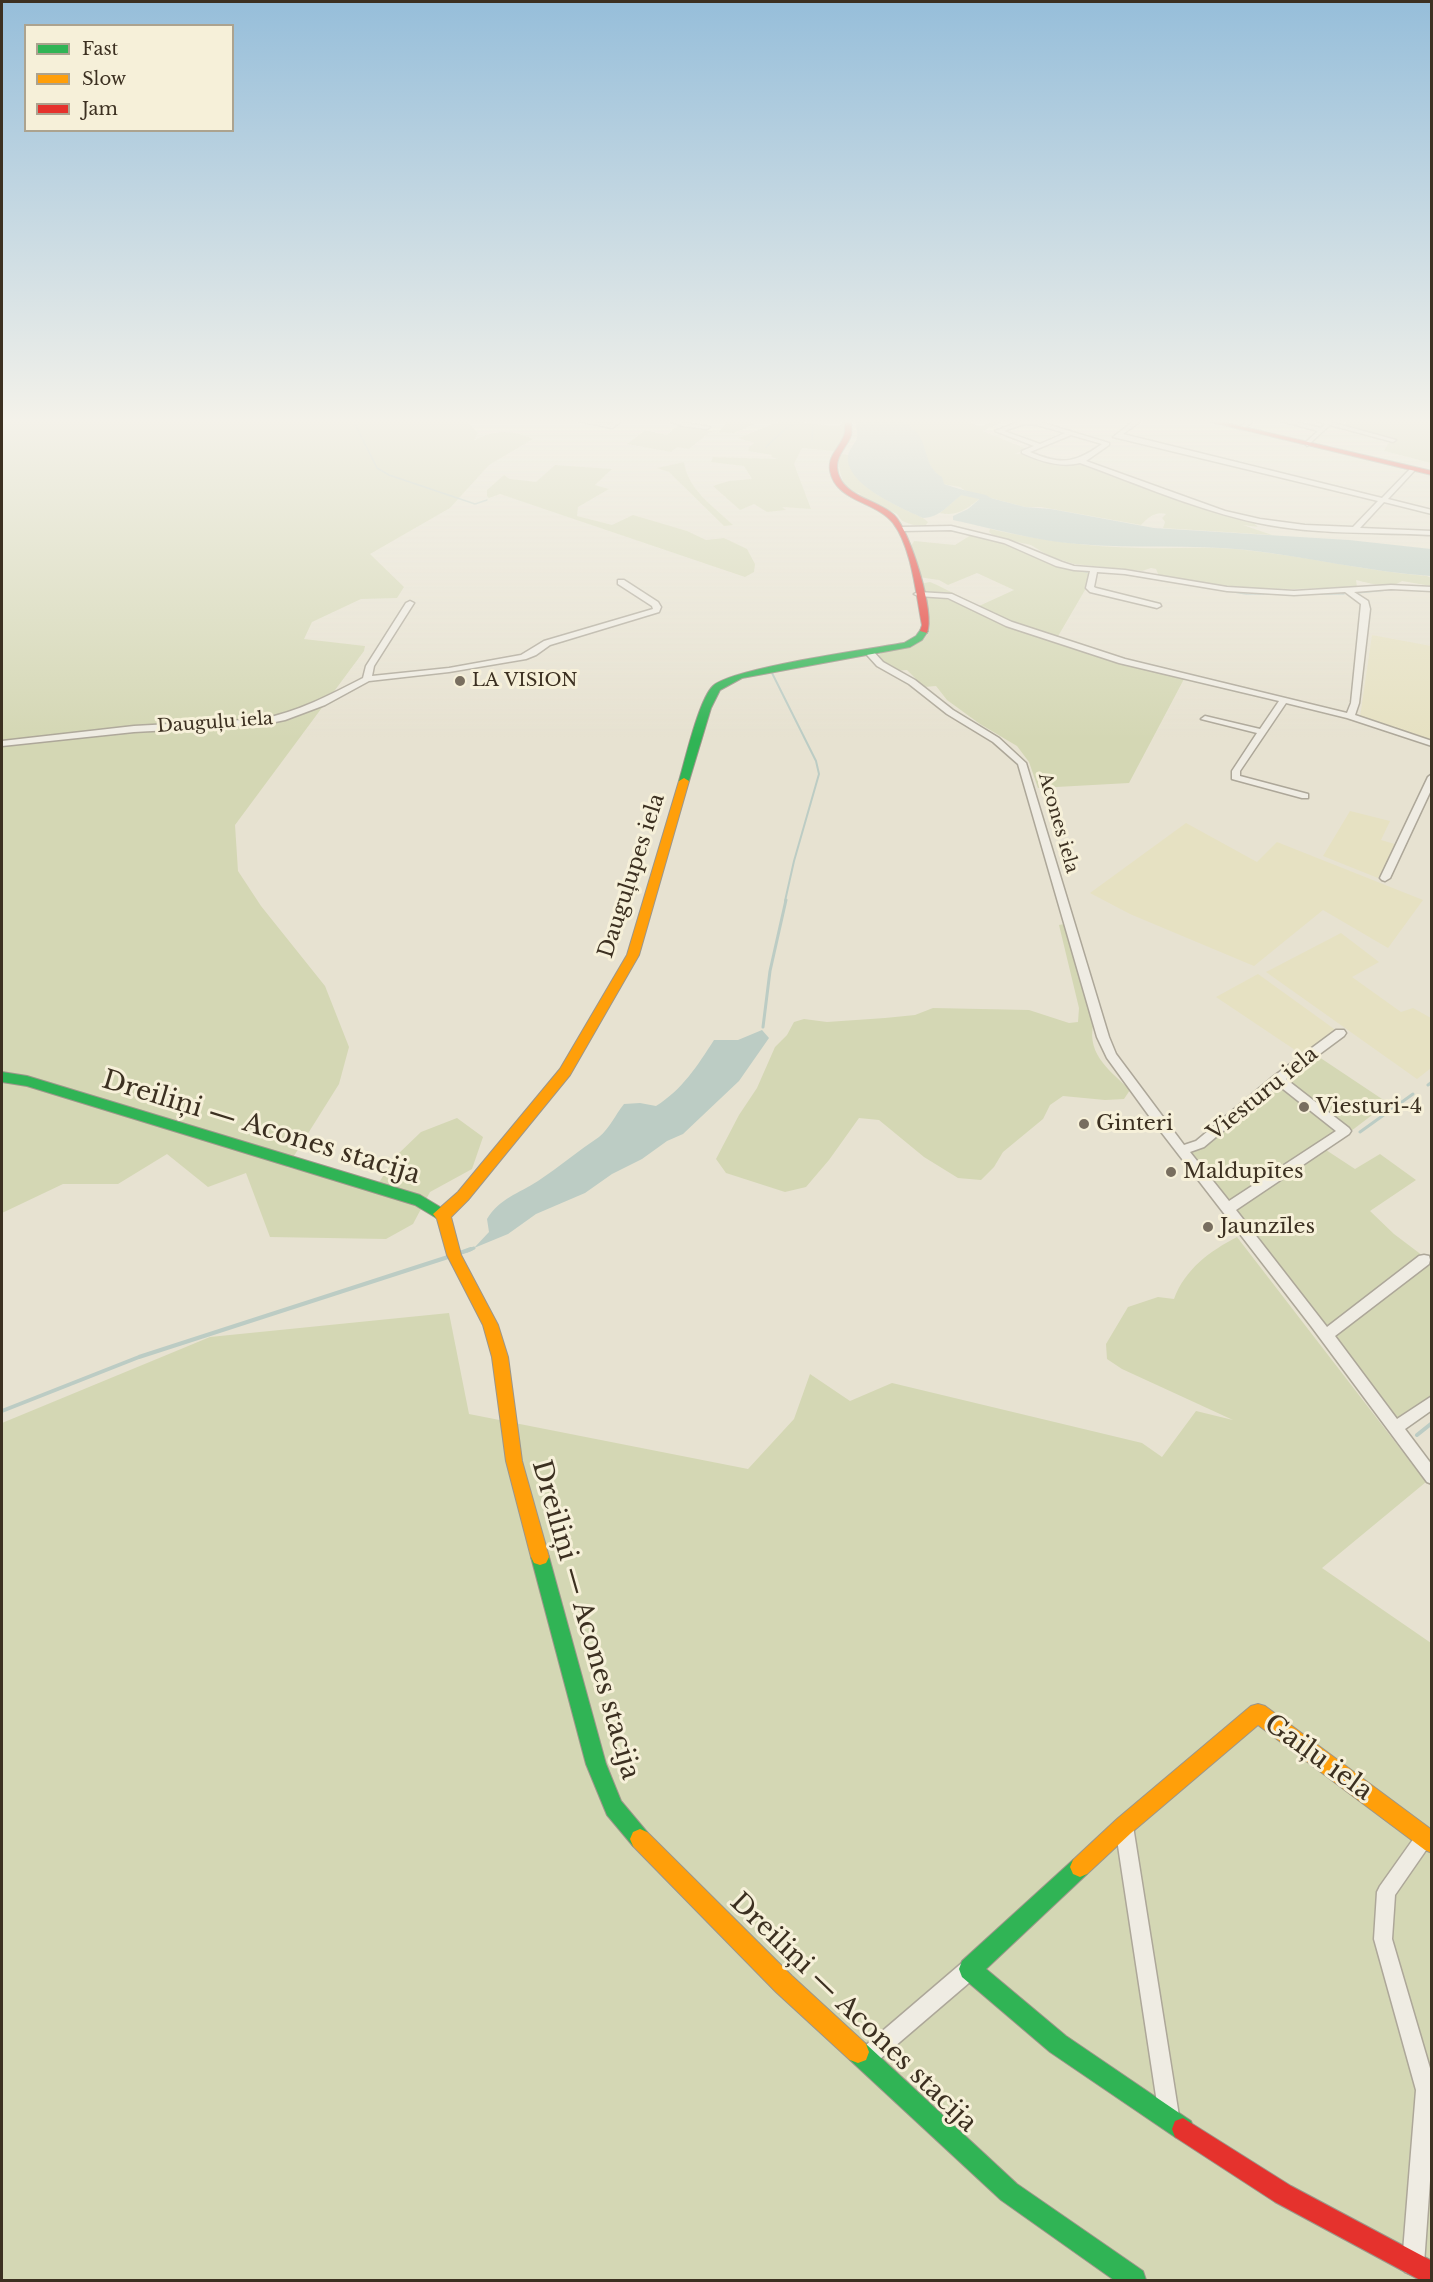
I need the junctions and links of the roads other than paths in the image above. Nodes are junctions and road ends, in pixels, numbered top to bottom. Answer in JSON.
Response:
{"nodes":[{"id":1,"x":900,"y":526,"type":"edge"},
{"id":2,"x":1296,"y":526,"type":"edge"},
{"id":3,"x":1358,"y":526,"type":"edge"},
{"id":4,"x":902,"y":529,"type":"junction"},
{"id":5,"x":1355,"y":530,"type":"junction"},
{"id":6,"x":1431,"y":533,"type":"edge"},
{"id":7,"x":1094,"y":569,"type":"junction"},
{"id":8,"x":621,"y":582,"type":"dead end"},
{"id":9,"x":1431,"y":589,"type":"edge"},
{"id":10,"x":1347,"y":590,"type":"junction"},
{"id":11,"x":918,"y":594,"type":"junction"},
{"id":12,"x":410,"y":603,"type":"dead end"},
{"id":13,"x":1157,"y":606,"type":"dead end"},
{"id":14,"x":870,"y":653,"type":"junction"},
{"id":15,"x":367,"y":679,"type":"junction"},
{"id":16,"x":1283,"y":701,"type":"junction"},
{"id":17,"x":1350,"y":716,"type":"junction"},
{"id":18,"x":1205,"y":719,"type":"dead end"},
{"id":19,"x":1262,"y":732,"type":"junction"},
{"id":20,"x":2,"y":744,"type":"edge"},
{"id":21,"x":1431,"y":744,"type":"edge"},
{"id":22,"x":1431,"y":777,"type":"edge"},
{"id":23,"x":1305,"y":796,"type":"dead end"},
{"id":24,"x":1385,"y":878,"type":"dead end"},
{"id":25,"x":1340,"y":1033,"type":"dead end"},
{"id":26,"x":2,"y":1077,"type":"edge"},
{"id":27,"x":1278,"y":1079,"type":"junction"},
{"id":28,"x":1182,"y":1150,"type":"junction"},
{"id":29,"x":1227,"y":1209,"type":"junction"},
{"id":30,"x":443,"y":1216,"type":"junction"},
{"id":31,"x":1424,"y":1260,"type":"dead end"},
{"id":32,"x":1325,"y":1336,"type":"junction"},
{"id":33,"x":1431,"y":1402,"type":"edge"},
{"id":34,"x":1395,"y":1428,"type":"junction"},
{"id":35,"x":1431,"y":1477,"type":"edge"},
{"id":36,"x":1124,"y":1826,"type":"junction"},
{"id":37,"x":1428,"y":1840,"type":"edge"},
{"id":38,"x":970,"y":1969,"type":"junction"},
{"id":39,"x":866,"y":2058,"type":"junction"},
{"id":40,"x":1170,"y":2121,"type":"junction"},
{"id":41,"x":1413,"y":2265,"type":"junction"},
{"id":42,"x":1431,"y":2274,"type":"edge"},
{"id":43,"x":1134,"y":2280,"type":"edge"}],
"edges":[{"from":1,"to":4,"type":"street"},
{"from":2,"to":5,"type":"street"},
{"from":3,"to":5,"type":"street"},
{"from":4,"to":7,"type":"street"},
{"from":4,"to":11,"type":"street"},
{"from":5,"to":6,"type":"street"},
{"from":7,"to":10,"type":"street"},
{"from":7,"to":13,"type":"street"},
{"from":8,"to":15,"type":"street","name":"Dauguļu iela"},
{"from":9,"to":10,"type":"street"},
{"from":10,"to":17,"type":"street"},
{"from":11,"to":14,"type":"street"},
{"from":11,"to":16,"type":"street"},
{"from":12,"to":15,"type":"street"},
{"from":14,"to":28,"type":"street","name":"Acones iela"},
{"from":14,"to":30,"type":"street","name":"Dauguļupes iela"},
{"from":15,"to":20,"type":"street","name":"Dauguļu iela"},
{"from":16,"to":17,"type":"street"},
{"from":16,"to":19,"type":"street"},
{"from":17,"to":21,"type":"street"},
{"from":18,"to":19,"type":"street"},
{"from":19,"to":23,"type":"street"},
{"from":22,"to":24,"type":"street"},
{"from":25,"to":27,"type":"street","name":"Viesturu iela"},
{"from":26,"to":30,"type":"street","name":"Dreiliņi — Acones stacija"},
{"from":27,"to":28,"type":"street","name":"Viesturu iela"},
{"from":27,"to":29,"type":"street"},
{"from":28,"to":29,"type":"street","name":"Acones iela"},
{"from":29,"to":32,"type":"street","name":"Acones iela"},
{"from":30,"to":39,"type":"street","name":"Dreiliņi — Acones stacija"},
{"from":31,"to":32,"type":"street"},
{"from":32,"to":34,"type":"street","name":"Acones iela"},
{"from":33,"to":34,"type":"street"},
{"from":34,"to":35,"type":"street","name":"Acones iela"},
{"from":36,"to":37,"type":"street","name":"Gaiļu iela"},
{"from":36,"to":38,"type":"street","name":"Gaiļu iela"},
{"from":36,"to":40,"type":"street"},
{"from":37,"to":41,"type":"street"},
{"from":38,"to":39,"type":"street","name":"Gaiļu iela"},
{"from":38,"to":40,"type":"street"},
{"from":39,"to":43,"type":"street","name":"Dreiliņi — Acones stacija"},
{"from":40,"to":41,"type":"street"},
{"from":41,"to":42,"type":"street"}]}
